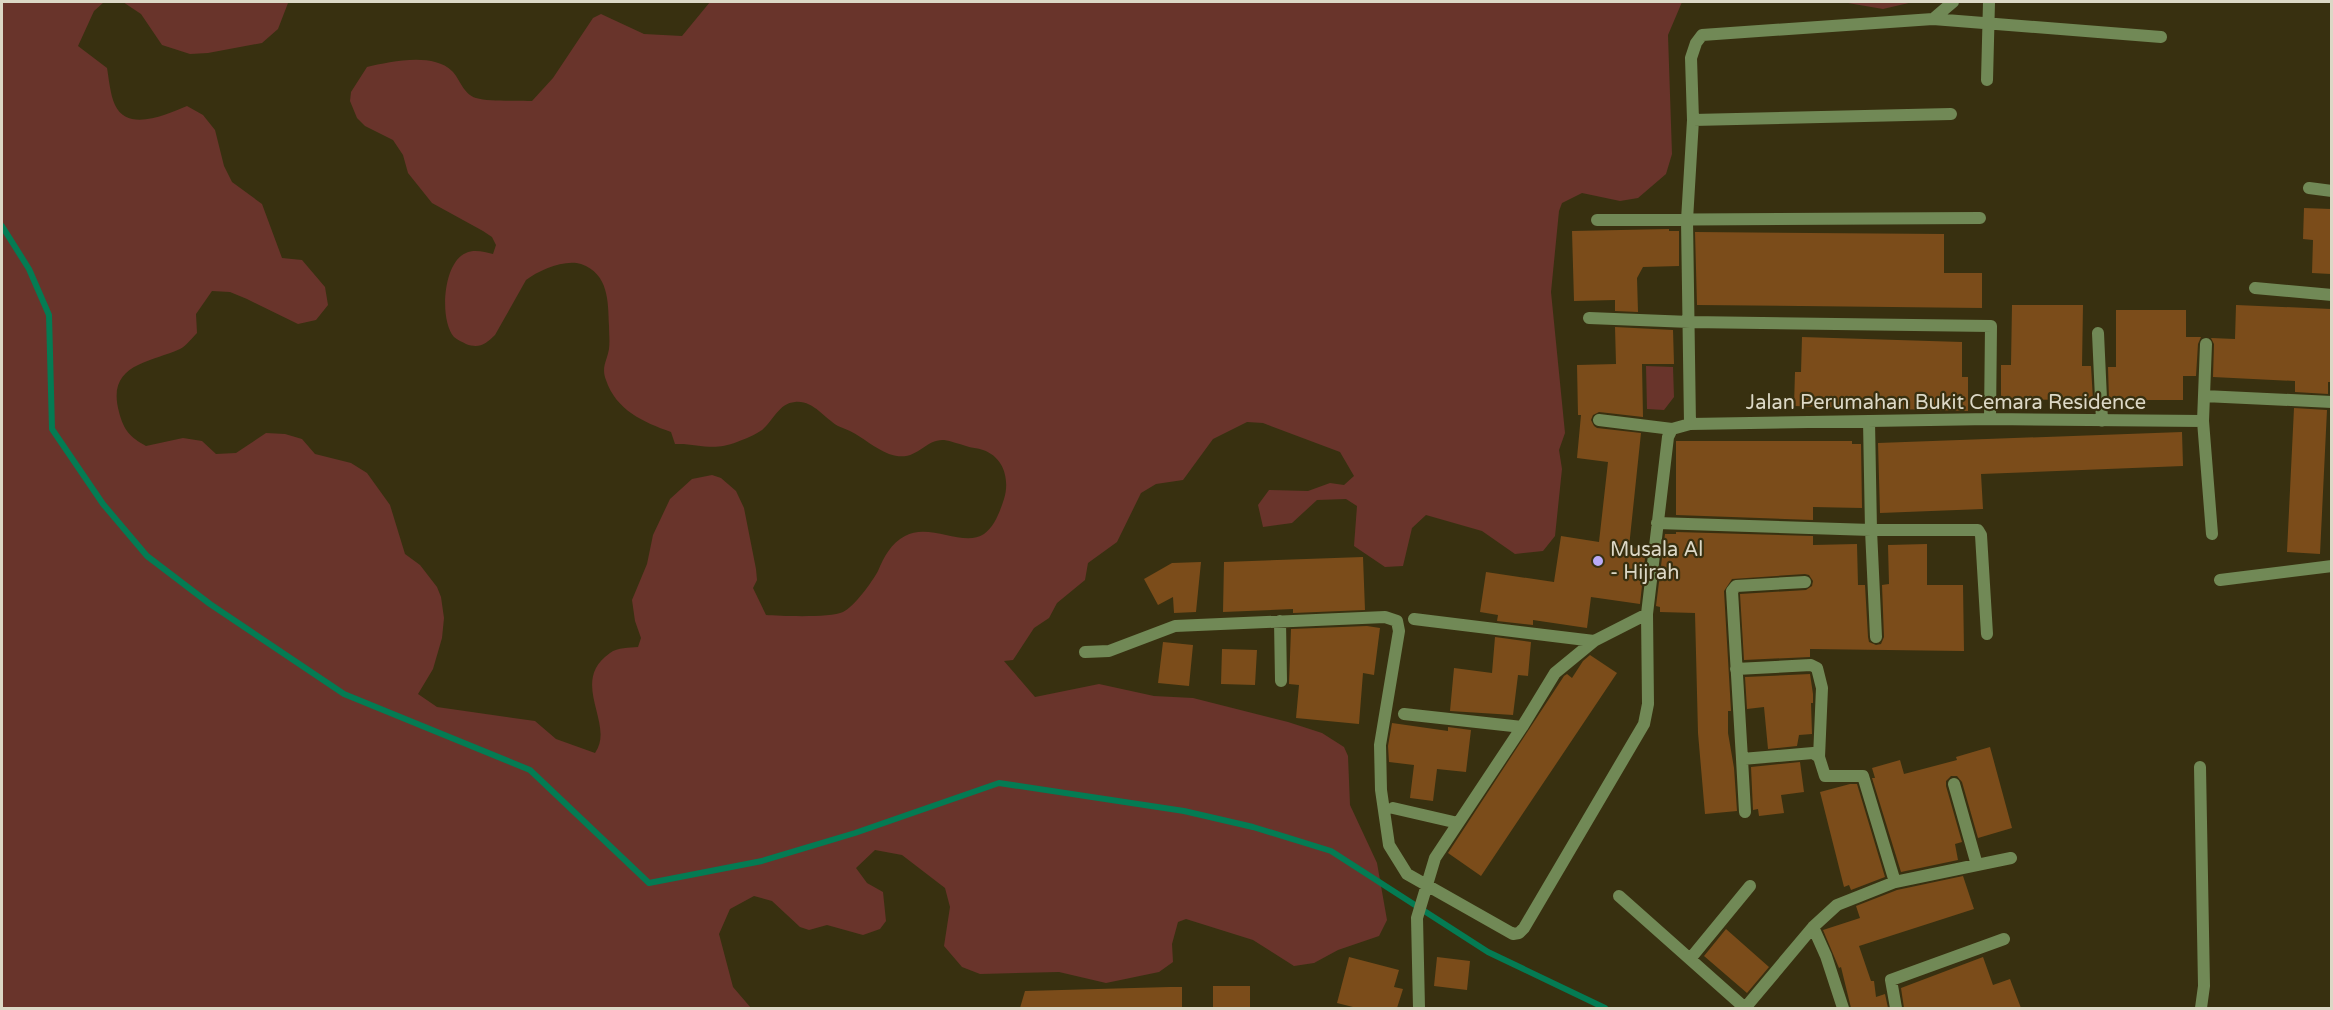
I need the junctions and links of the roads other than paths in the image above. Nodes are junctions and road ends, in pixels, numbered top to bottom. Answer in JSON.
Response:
{"nodes":[{"id":1,"x":1953,"y":2,"type":"edge"},
{"id":2,"x":1989,"y":2,"type":"edge"},
{"id":3,"x":1933,"y":19,"type":"junction"},
{"id":4,"x":1988,"y":23,"type":"junction"},
{"id":5,"x":2162,"y":37,"type":"dead end"},
{"id":6,"x":1987,"y":80,"type":"dead end"},
{"id":7,"x":1951,"y":114,"type":"dead end"},
{"id":8,"x":1692,"y":120,"type":"junction"},
{"id":9,"x":2309,"y":188,"type":"dead end"},
{"id":10,"x":2331,"y":191,"type":"edge"},
{"id":11,"x":1980,"y":218,"type":"dead end"},
{"id":12,"x":1597,"y":219,"type":"dead end"},
{"id":13,"x":1687,"y":220,"type":"junction"},
{"id":14,"x":2255,"y":288,"type":"dead end"},
{"id":15,"x":2331,"y":296,"type":"edge"},
{"id":16,"x":1589,"y":318,"type":"dead end"},
{"id":17,"x":1690,"y":322,"type":"junction"},
{"id":18,"x":2098,"y":333,"type":"dead end"},
{"id":19,"x":2206,"y":344,"type":"dead end"},
{"id":20,"x":2204,"y":396,"type":"junction"},
{"id":21,"x":2331,"y":402,"type":"edge"},
{"id":22,"x":1990,"y":419,"type":"junction"},
{"id":23,"x":1599,"y":420,"type":"dead end"},
{"id":24,"x":1869,"y":421,"type":"junction"},
{"id":25,"x":2102,"y":421,"type":"junction"},
{"id":26,"x":2203,"y":421,"type":"junction"},
{"id":27,"x":1690,"y":424,"type":"junction"},
{"id":28,"x":1672,"y":429,"type":"junction"},
{"id":29,"x":1657,"y":523,"type":"junction"},
{"id":30,"x":1870,"y":530,"type":"junction"},
{"id":31,"x":2212,"y":534,"type":"dead end"},
{"id":32,"x":2331,"y":566,"type":"edge"},
{"id":33,"x":2220,"y":580,"type":"dead end"},
{"id":34,"x":1805,"y":582,"type":"dead end"},
{"id":35,"x":1647,"y":614,"type":"junction"},
{"id":36,"x":1414,"y":619,"type":"dead end"},
{"id":37,"x":1280,"y":621,"type":"junction"},
{"id":38,"x":1987,"y":634,"type":"dead end"},
{"id":39,"x":1876,"y":637,"type":"dead end"},
{"id":40,"x":1594,"y":641,"type":"junction"},
{"id":41,"x":1085,"y":652,"type":"dead end"},
{"id":42,"x":1736,"y":669,"type":"junction"},
{"id":43,"x":1281,"y":681,"type":"dead end"},
{"id":44,"x":1404,"y":714,"type":"dead end"},
{"id":45,"x":1522,"y":727,"type":"junction"},
{"id":46,"x":1819,"y":757,"type":"junction"},
{"id":47,"x":1742,"y":759,"type":"junction"},
{"id":48,"x":2200,"y":767,"type":"dead end"},
{"id":49,"x":1954,"y":784,"type":"dead end"},
{"id":50,"x":1393,"y":808,"type":"dead end"},
{"id":51,"x":1745,"y":812,"type":"dead end"},
{"id":52,"x":1458,"y":824,"type":"junction"},
{"id":53,"x":2011,"y":858,"type":"dead end"},
{"id":54,"x":1970,"y":866,"type":"junction"},
{"id":55,"x":1895,"y":882,"type":"junction"},
{"id":56,"x":1427,"y":886,"type":"junction"},
{"id":57,"x":1750,"y":886,"type":"dead end"},
{"id":58,"x":1619,"y":896,"type":"dead end"},
{"id":59,"x":1813,"y":927,"type":"junction"},
{"id":60,"x":2004,"y":939,"type":"dead end"},
{"id":61,"x":1690,"y":960,"type":"junction"},
{"id":62,"x":1419,"y":1008,"type":"edge"},
{"id":63,"x":1745,"y":1008,"type":"edge"},
{"id":64,"x":1843,"y":1008,"type":"edge"},
{"id":65,"x":1896,"y":1008,"type":"edge"},
{"id":66,"x":2201,"y":1008,"type":"edge"}],
"edges":[{"from":1,"to":3,"type":"street"},
{"from":2,"to":4,"type":"street"},
{"from":3,"to":4,"type":"street"},
{"from":3,"to":8,"type":"street"},
{"from":4,"to":5,"type":"street"},
{"from":4,"to":6,"type":"street"},
{"from":7,"to":8,"type":"street"},
{"from":8,"to":13,"type":"street"},
{"from":9,"to":10,"type":"street"},
{"from":11,"to":13,"type":"street"},
{"from":12,"to":13,"type":"street"},
{"from":13,"to":17,"type":"street"},
{"from":14,"to":15,"type":"street"},
{"from":16,"to":17,"type":"street"},
{"from":17,"to":22,"type":"street"},
{"from":17,"to":27,"type":"street"},
{"from":18,"to":25,"type":"street"},
{"from":19,"to":20,"type":"street"},
{"from":20,"to":21,"type":"street"},
{"from":20,"to":26,"type":"street"},
{"from":22,"to":24,"type":"street","name":"Jalan Perumahan Bukit Cemara Residence"},
{"from":22,"to":25,"type":"street","name":"Jalan Perumahan Bukit Cemara Residence"},
{"from":23,"to":28,"type":"street"},
{"from":24,"to":27,"type":"street","name":"Jalan Perumahan Bukit Cemara Residence"},
{"from":24,"to":30,"type":"street"},
{"from":25,"to":26,"type":"street","name":"Jalan Perumahan Bukit Cemara Residence"},
{"from":26,"to":31,"type":"street"},
{"from":27,"to":28,"type":"street","name":"Jalan Perumahan Bukit Cemara Residence"},
{"from":28,"to":29,"type":"street"},
{"from":29,"to":30,"type":"street"},
{"from":29,"to":35,"type":"street"},
{"from":30,"to":38,"type":"street"},
{"from":30,"to":39,"type":"street"},
{"from":32,"to":33,"type":"street"},
{"from":34,"to":42,"type":"street"},
{"from":35,"to":40,"type":"street"},
{"from":35,"to":56,"type":"street"},
{"from":36,"to":40,"type":"street"},
{"from":37,"to":41,"type":"street"},
{"from":37,"to":43,"type":"street"},
{"from":37,"to":56,"type":"street"},
{"from":40,"to":45,"type":"street"},
{"from":42,"to":46,"type":"street"},
{"from":42,"to":47,"type":"street"},
{"from":44,"to":45,"type":"street"},
{"from":45,"to":52,"type":"street"},
{"from":46,"to":47,"type":"street"},
{"from":46,"to":55,"type":"street"},
{"from":47,"to":51,"type":"street"},
{"from":48,"to":66,"type":"street"},
{"from":49,"to":54,"type":"street"},
{"from":50,"to":52,"type":"street"},
{"from":52,"to":56,"type":"street"},
{"from":53,"to":54,"type":"street"},
{"from":54,"to":55,"type":"street"},
{"from":55,"to":59,"type":"street"},
{"from":56,"to":62,"type":"street"},
{"from":57,"to":61,"type":"street"},
{"from":58,"to":61,"type":"street"},
{"from":59,"to":63,"type":"street"},
{"from":59,"to":64,"type":"street"},
{"from":60,"to":65,"type":"street"},
{"from":61,"to":63,"type":"street"}]}
